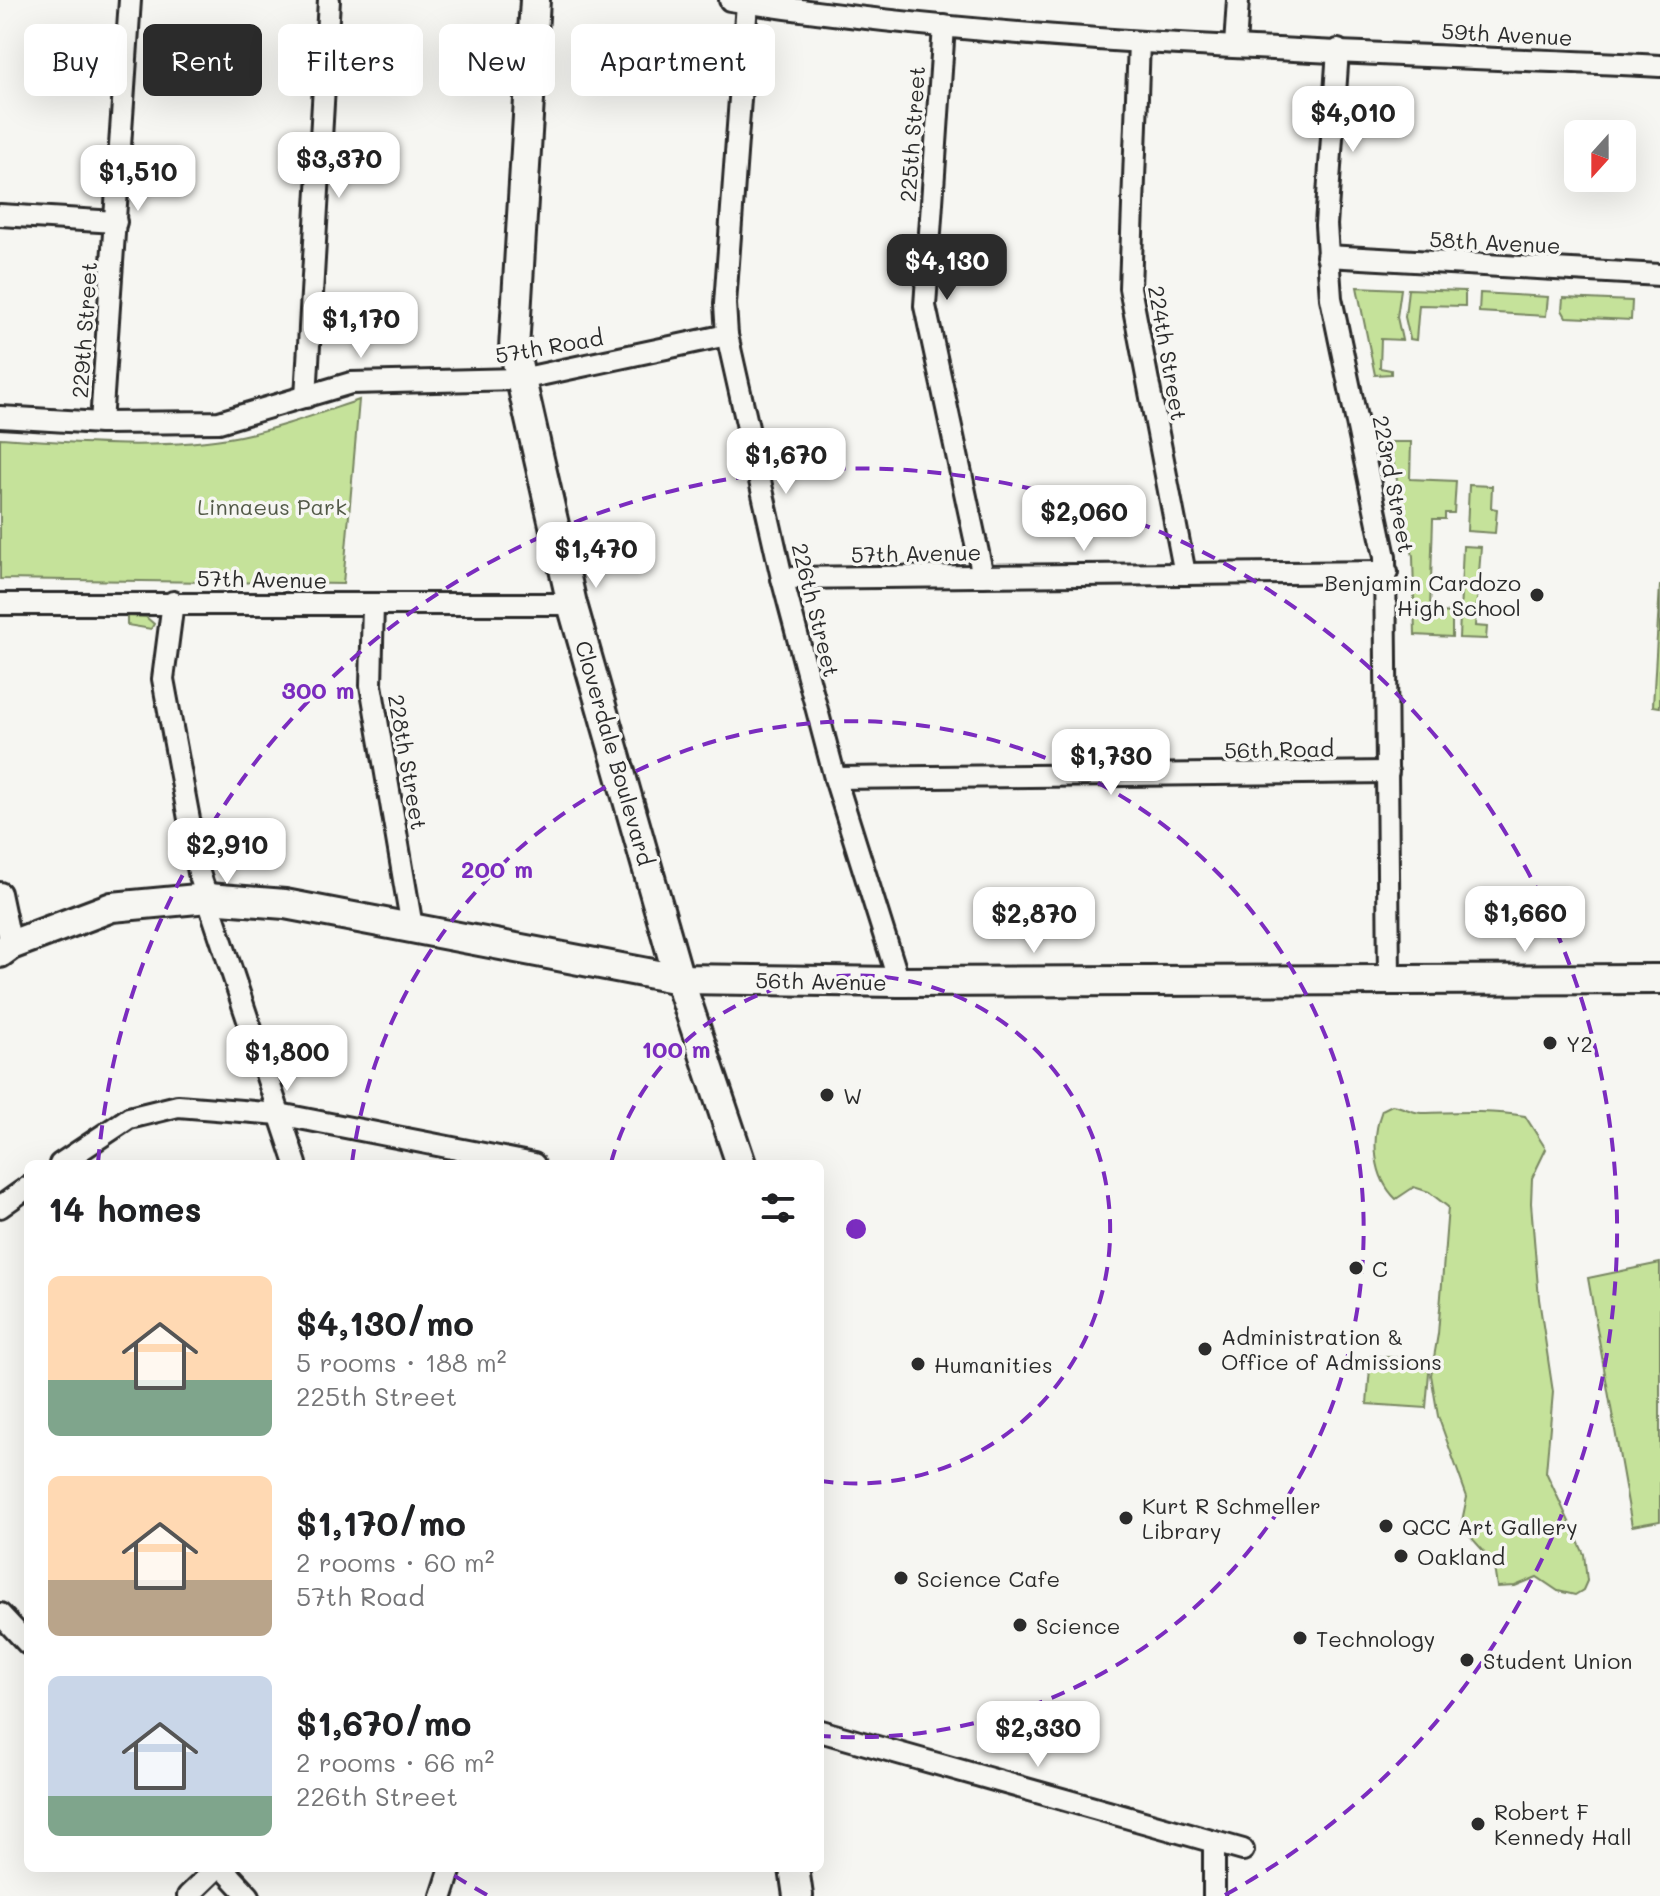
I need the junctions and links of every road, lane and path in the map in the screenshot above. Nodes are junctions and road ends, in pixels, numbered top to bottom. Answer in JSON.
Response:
{"nodes":[{"id":1,"x":130,"y":0,"type":"edge"},
{"id":2,"x":329,"y":0,"type":"edge"},
{"id":3,"x":535,"y":0,"type":"edge"},
{"id":4,"x":1238,"y":0,"type":"edge"},
{"id":5,"x":738,"y":1,"type":"edge"},
{"id":6,"x":944,"y":26,"type":"junction"},
{"id":7,"x":1139,"y":42,"type":"junction"},
{"id":8,"x":1235,"y":46,"type":"junction"},
{"id":9,"x":1338,"y":50,"type":"junction"},
{"id":10,"x":1660,"y":66,"type":"edge"},
{"id":11,"x":0,"y":215,"type":"edge"},
{"id":12,"x":116,"y":222,"type":"junction"},
{"id":13,"x":1327,"y":256,"type":"junction"},
{"id":14,"x":1660,"y":275,"type":"edge"},
{"id":15,"x":727,"y":335,"type":"junction"},
{"id":16,"x":521,"y":379,"type":"junction"},
{"id":17,"x":306,"y":397,"type":"junction"},
{"id":18,"x":0,"y":417,"type":"edge"},
{"id":19,"x":101,"y":423,"type":"junction"},
{"id":20,"x":1387,"y":572,"type":"junction"},
{"id":21,"x":1185,"y":574,"type":"junction"},
{"id":22,"x":983,"y":576,"type":"junction"},
{"id":23,"x":782,"y":578,"type":"junction"},
{"id":24,"x":173,"y":602,"type":"junction"},
{"id":25,"x":0,"y":604,"type":"edge"},
{"id":26,"x":373,"y":604,"type":"junction"},
{"id":27,"x":572,"y":604,"type":"junction"},
{"id":28,"x":1388,"y":772,"type":"junction"},
{"id":29,"x":835,"y":778,"type":"junction"},
{"id":30,"x":0,"y":893,"type":"edge"},
{"id":31,"x":208,"y":898,"type":"junction"},
{"id":32,"x":412,"y":927,"type":"junction"},
{"id":33,"x":6,"y":949,"type":"edge"},
{"id":34,"x":679,"y":979,"type":"junction"},
{"id":35,"x":1389,"y":979,"type":"junction"},
{"id":36,"x":1660,"y":979,"type":"edge"},
{"id":37,"x":899,"y":982,"type":"junction"},
{"id":38,"x":279,"y":1114,"type":"junction"},
{"id":39,"x":89,"y":1154,"type":"edge"},
{"id":40,"x":295,"y":1160,"type":"edge"},
{"id":41,"x":514,"y":1160,"type":"edge"},
{"id":42,"x":740,"y":1160,"type":"edge"},
{"id":43,"x":24,"y":1190,"type":"edge"},
{"id":44,"x":0,"y":1207,"type":"edge"},
{"id":45,"x":0,"y":1614,"type":"edge"},
{"id":46,"x":24,"y":1640,"type":"edge"},
{"id":47,"x":824,"y":1732,"type":"edge"},
{"id":48,"x":1214,"y":1842,"type":"junction"},
{"id":49,"x":1243,"y":1850,"type":"dead end"},
{"id":50,"x":215,"y":1872,"type":"edge"},
{"id":51,"x":224,"y":1872,"type":"edge"},
{"id":52,"x":450,"y":1872,"type":"edge"},
{"id":53,"x":795,"y":1872,"type":"edge"},
{"id":54,"x":188,"y":1896,"type":"edge"},
{"id":55,"x":249,"y":1896,"type":"edge"},
{"id":56,"x":442,"y":1896,"type":"edge"},
{"id":57,"x":798,"y":1896,"type":"edge"},
{"id":58,"x":1214,"y":1896,"type":"edge"}],
"edges":[{"from":1,"to":12,"type":"street","name":"229th Street"},
{"from":2,"to":17,"type":"street"},
{"from":3,"to":16,"type":"street","name":"Cloverdale Boulevard"},
{"from":4,"to":8,"type":"street"},
{"from":5,"to":6,"type":"street","name":"59th Avenue"},
{"from":5,"to":15,"type":"street","name":"226th Street"},
{"from":6,"to":7,"type":"street","name":"59th Avenue"},
{"from":6,"to":22,"type":"street","name":"225th Street"},
{"from":7,"to":8,"type":"street","name":"59th Avenue"},
{"from":7,"to":21,"type":"street","name":"224th Street"},
{"from":8,"to":9,"type":"street","name":"59th Avenue"},
{"from":9,"to":10,"type":"street","name":"59th Avenue"},
{"from":9,"to":13,"type":"street","name":"223rd Street"},
{"from":11,"to":12,"type":"street"},
{"from":12,"to":19,"type":"street","name":"229th Street"},
{"from":13,"to":14,"type":"street","name":"58th Avenue"},
{"from":13,"to":20,"type":"street","name":"223rd Street"},
{"from":15,"to":16,"type":"street","name":"57th Road"},
{"from":15,"to":23,"type":"street","name":"226th Street"},
{"from":16,"to":17,"type":"street","name":"57th Road"},
{"from":16,"to":27,"type":"street","name":"Cloverdale Boulevard"},
{"from":17,"to":19,"type":"street","name":"57th Road"},
{"from":18,"to":19,"type":"street","name":"57th Road"},
{"from":20,"to":21,"type":"street","name":"57th Avenue"},
{"from":20,"to":28,"type":"street","name":"223rd Street"},
{"from":21,"to":22,"type":"street","name":"57th Avenue"},
{"from":22,"to":23,"type":"street","name":"57th Avenue"},
{"from":23,"to":29,"type":"street","name":"226th Street"},
{"from":24,"to":25,"type":"street","name":"57th Avenue"},
{"from":24,"to":26,"type":"street","name":"57th Avenue"},
{"from":24,"to":31,"type":"street"},
{"from":26,"to":27,"type":"street","name":"57th Avenue"},
{"from":26,"to":32,"type":"street","name":"228th Street"},
{"from":27,"to":34,"type":"street","name":"Cloverdale Boulevard"},
{"from":28,"to":29,"type":"street","name":"56th Road"},
{"from":28,"to":35,"type":"street","name":"223rd Street"},
{"from":29,"to":37,"type":"street","name":"226th Street"},
{"from":30,"to":33,"type":"street"},
{"from":31,"to":32,"type":"street","name":"56th Avenue"},
{"from":31,"to":33,"type":"street","name":"56th Avenue"},
{"from":31,"to":38,"type":"street"},
{"from":32,"to":34,"type":"street","name":"56th Avenue"},
{"from":34,"to":37,"type":"street","name":"56th Avenue"},
{"from":34,"to":42,"type":"street","name":"Cloverdale Boulevard"},
{"from":35,"to":36,"type":"street","name":"56th Avenue"},
{"from":35,"to":37,"type":"street","name":"56th Avenue"},
{"from":38,"to":39,"type":"street"},
{"from":38,"to":40,"type":"street"},
{"from":38,"to":41,"type":"street"},
{"from":43,"to":44,"type":"street"},
{"from":45,"to":46,"type":"street"},
{"from":47,"to":48,"type":"street"},
{"from":48,"to":49,"type":"street"},
{"from":48,"to":58,"type":"street"},
{"from":50,"to":54,"type":"street"},
{"from":51,"to":55,"type":"street"},
{"from":52,"to":56,"type":"street"},
{"from":53,"to":57,"type":"street"}]}
